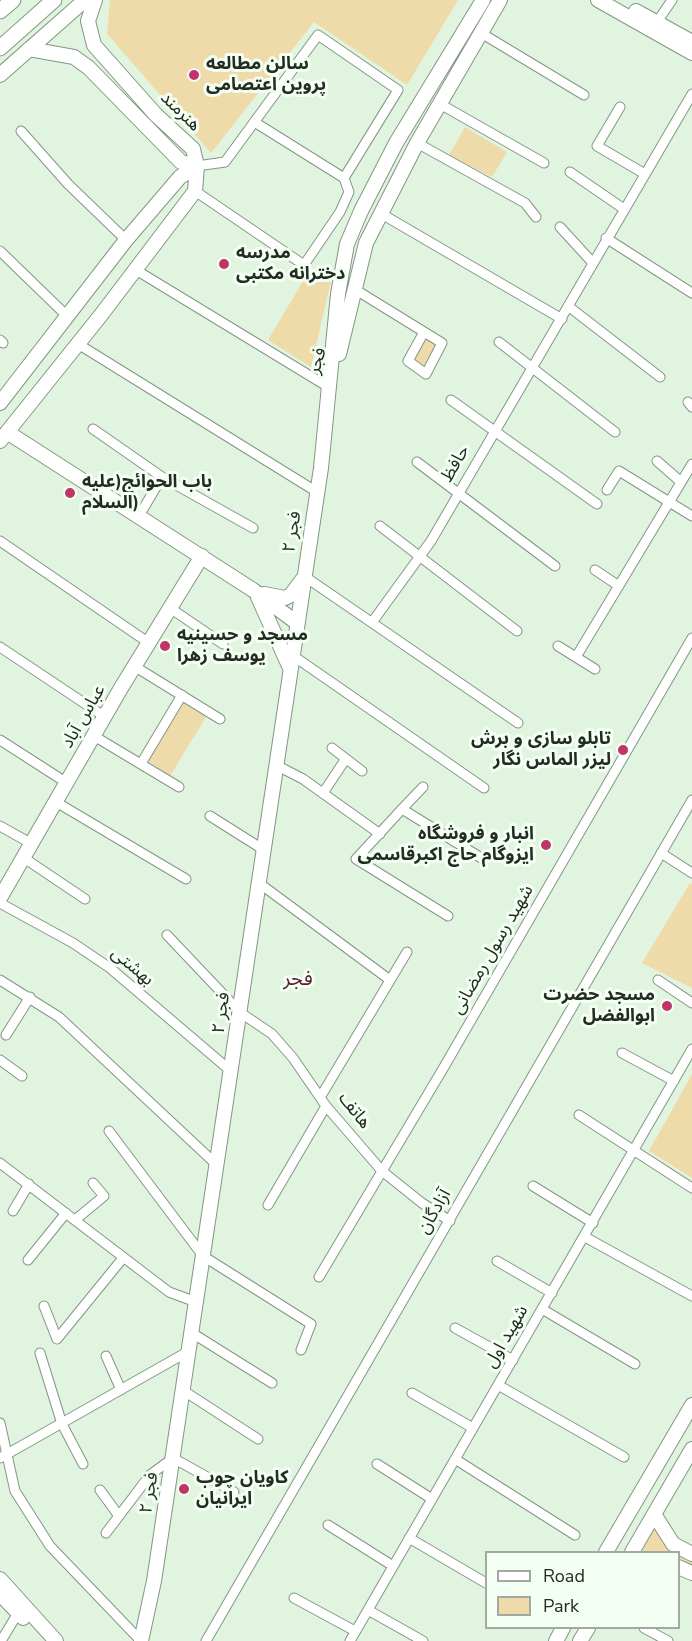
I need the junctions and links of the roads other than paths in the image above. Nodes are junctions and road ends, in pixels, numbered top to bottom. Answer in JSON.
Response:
{"nodes":[{"id":1,"x":13,"y":0,"type":"edge"},
{"id":2,"x":54,"y":0,"type":"edge"},
{"id":3,"x":85,"y":0,"type":"edge"},
{"id":4,"x":95,"y":0,"type":"edge"},
{"id":5,"x":483,"y":0,"type":"edge"},
{"id":6,"x":500,"y":0,"type":"edge"},
{"id":7,"x":598,"y":0,"type":"edge"},
{"id":8,"x":616,"y":0,"type":"edge"},
{"id":9,"x":672,"y":0,"type":"edge"},
{"id":10,"x":0,"y":11,"type":"edge"},
{"id":11,"x":657,"y":22,"type":"junction"},
{"id":12,"x":481,"y":33,"type":"junction"},
{"id":13,"x":692,"y":42,"type":"edge"},
{"id":14,"x":0,"y":48,"type":"edge"},
{"id":15,"x":29,"y":49,"type":"junction"},
{"id":16,"x":692,"y":53,"type":"edge"},
{"id":17,"x":101,"y":55,"type":"junction"},
{"id":18,"x":89,"y":68,"type":"junction"},
{"id":19,"x":0,"y":75,"type":"edge"},
{"id":20,"x":692,"y":94,"type":"edge"},
{"id":21,"x":584,"y":95,"type":"dead end"},
{"id":22,"x":440,"y":104,"type":"junction"},
{"id":23,"x":620,"y":107,"type":"dead end"},
{"id":24,"x":256,"y":123,"type":"junction"},
{"id":25,"x":21,"y":131,"type":"dead end"},
{"id":26,"x":417,"y":143,"type":"junction"},
{"id":27,"x":544,"y":163,"type":"dead end"},
{"id":28,"x":197,"y":166,"type":"junction"},
{"id":29,"x":570,"y":172,"type":"dead end"},
{"id":30,"x":645,"y":174,"type":"junction"},
{"id":31,"x":344,"y":178,"type":"junction"},
{"id":32,"x":195,"y":191,"type":"junction"},
{"id":33,"x":624,"y":209,"type":"junction"},
{"id":34,"x":380,"y":213,"type":"junction"},
{"id":35,"x":536,"y":217,"type":"dead end"},
{"id":36,"x":560,"y":227,"type":"dead end"},
{"id":37,"x":606,"y":238,"type":"junction"},
{"id":38,"x":126,"y":240,"type":"junction"},
{"id":39,"x":0,"y":251,"type":"edge"},
{"id":40,"x":592,"y":262,"type":"junction"},
{"id":41,"x":136,"y":270,"type":"junction"},
{"id":42,"x":356,"y":290,"type":"junction"},
{"id":43,"x":692,"y":293,"type":"edge"},
{"id":44,"x":568,"y":306,"type":"junction"},
{"id":45,"x":66,"y":315,"type":"junction"},
{"id":46,"x":561,"y":318,"type":"junction"},
{"id":47,"x":424,"y":332,"type":"dead end"},
{"id":48,"x":499,"y":342,"type":"dead end"},
{"id":49,"x":78,"y":344,"type":"junction"},
{"id":50,"x":533,"y":368,"type":"junction"},
{"id":51,"x":660,"y":377,"type":"dead end"},
{"id":52,"x":330,"y":388,"type":"junction"},
{"id":53,"x":451,"y":400,"type":"dead end"},
{"id":54,"x":0,"y":403,"type":"edge"},
{"id":55,"x":93,"y":429,"type":"dead end"},
{"id":56,"x":494,"y":431,"type":"junction"},
{"id":57,"x":615,"y":432,"type":"dead end"},
{"id":58,"x":4,"y":436,"type":"edge"},
{"id":59,"x":657,"y":461,"type":"dead end"},
{"id":60,"x":417,"y":462,"type":"dead end"},
{"id":61,"x":692,"y":464,"type":"edge"},
{"id":62,"x":162,"y":477,"type":"junction"},
{"id":63,"x":681,"y":482,"type":"junction"},
{"id":64,"x":607,"y":490,"type":"dead end"},
{"id":65,"x":317,"y":492,"type":"junction"},
{"id":66,"x":457,"y":495,"type":"junction"},
{"id":67,"x":669,"y":503,"type":"junction"},
{"id":68,"x":597,"y":504,"type":"dead end"},
{"id":69,"x":139,"y":516,"type":"junction"},
{"id":70,"x":692,"y":516,"type":"edge"},
{"id":71,"x":380,"y":526,"type":"dead end"},
{"id":72,"x":253,"y":528,"type":"dead end"},
{"id":73,"x":0,"y":540,"type":"edge"},
{"id":74,"x":202,"y":556,"type":"junction"},
{"id":75,"x":419,"y":557,"type":"junction"},
{"id":76,"x":555,"y":566,"type":"dead end"},
{"id":77,"x":595,"y":570,"type":"dead end"},
{"id":78,"x":304,"y":576,"type":"junction"},
{"id":79,"x":619,"y":586,"type":"junction"},
{"id":80,"x":253,"y":590,"type":"junction"},
{"id":81,"x":170,"y":608,"type":"junction"},
{"id":82,"x":373,"y":621,"type":"junction"},
{"id":83,"x":297,"y":623,"type":"junction"},
{"id":84,"x":517,"y":631,"type":"dead end"},
{"id":85,"x":692,"y":638,"type":"edge"},
{"id":86,"x":148,"y":643,"type":"junction"},
{"id":87,"x":224,"y":644,"type":"dead end"},
{"id":88,"x":558,"y":646,"type":"dead end"},
{"id":89,"x":0,"y":647,"type":"edge"},
{"id":90,"x":576,"y":657,"type":"junction"},
{"id":91,"x":291,"y":662,"type":"junction"},
{"id":92,"x":134,"y":666,"type":"junction"},
{"id":93,"x":595,"y":669,"type":"dead end"},
{"id":94,"x":182,"y":695,"type":"junction"},
{"id":95,"x":105,"y":717,"type":"junction"},
{"id":96,"x":220,"y":719,"type":"dead end"},
{"id":97,"x":518,"y":723,"type":"dead end"},
{"id":98,"x":94,"y":736,"type":"junction"},
{"id":99,"x":0,"y":740,"type":"edge"},
{"id":100,"x":332,"y":748,"type":"dead end"},
{"id":101,"x":345,"y":760,"type":"junction"},
{"id":102,"x":142,"y":762,"type":"junction"},
{"id":103,"x":276,"y":765,"type":"junction"},
{"id":104,"x":362,"y":771,"type":"dead end"},
{"id":105,"x":67,"y":783,"type":"junction"},
{"id":106,"x":179,"y":787,"type":"dead end"},
{"id":107,"x":423,"y":787,"type":"dead end"},
{"id":108,"x":484,"y":788,"type":"dead end"},
{"id":109,"x":323,"y":793,"type":"junction"},
{"id":110,"x":692,"y":800,"type":"edge"},
{"id":111,"x":56,"y":802,"type":"junction"},
{"id":112,"x":402,"y":809,"type":"junction"},
{"id":113,"x":210,"y":816,"type":"dead end"},
{"id":114,"x":0,"y":826,"type":"edge"},
{"id":115,"x":380,"y":834,"type":"junction"},
{"id":116,"x":32,"y":844,"type":"junction"},
{"id":117,"x":264,"y":850,"type":"junction"},
{"id":118,"x":661,"y":853,"type":"junction"},
{"id":119,"x":24,"y":858,"type":"junction"},
{"id":120,"x":483,"y":859,"type":"dead end"},
{"id":121,"x":692,"y":873,"type":"edge"},
{"id":122,"x":186,"y":879,"type":"dead end"},
{"id":123,"x":259,"y":883,"type":"junction"},
{"id":124,"x":0,"y":898,"type":"edge"},
{"id":125,"x":85,"y":899,"type":"dead end"},
{"id":126,"x":0,"y":903,"type":"edge"},
{"id":127,"x":448,"y":915,"type":"dead end"},
{"id":128,"x":167,"y":935,"type":"dead end"},
{"id":129,"x":407,"y":952,"type":"dead end"},
{"id":130,"x":0,"y":980,"type":"edge"},
{"id":131,"x":390,"y":980,"type":"junction"},
{"id":132,"x":658,"y":980,"type":"dead end"},
{"id":133,"x":30,"y":998,"type":"junction"},
{"id":134,"x":692,"y":1003,"type":"edge"},
{"id":135,"x":240,"y":1013,"type":"junction"},
{"id":136,"x":6,"y":1035,"type":"dead end"},
{"id":137,"x":692,"y":1049,"type":"edge"},
{"id":138,"x":622,"y":1053,"type":"dead end"},
{"id":139,"x":0,"y":1060,"type":"edge"},
{"id":140,"x":232,"y":1072,"type":"junction"},
{"id":141,"x":22,"y":1076,"type":"dead end"},
{"id":142,"x":674,"y":1081,"type":"junction"},
{"id":143,"x":321,"y":1096,"type":"junction"},
{"id":144,"x":327,"y":1106,"type":"junction"},
{"id":145,"x":579,"y":1115,"type":"dead end"},
{"id":146,"x":108,"y":1131,"type":"dead end"},
{"id":147,"x":634,"y":1150,"type":"junction"},
{"id":148,"x":0,"y":1163,"type":"edge"},
{"id":149,"x":218,"y":1166,"type":"junction"},
{"id":150,"x":382,"y":1171,"type":"junction"},
{"id":151,"x":93,"y":1183,"type":"dead end"},
{"id":152,"x":29,"y":1184,"type":"junction"},
{"id":153,"x":533,"y":1186,"type":"dead end"},
{"id":154,"x":692,"y":1188,"type":"edge"},
{"id":155,"x":268,"y":1205,"type":"dead end"},
{"id":156,"x":13,"y":1211,"type":"dead end"},
{"id":157,"x":66,"y":1213,"type":"junction"},
{"id":158,"x":75,"y":1220,"type":"junction"},
{"id":159,"x":450,"y":1221,"type":"junction"},
{"id":160,"x":592,"y":1223,"type":"junction"},
{"id":161,"x":585,"y":1237,"type":"junction"},
{"id":162,"x":203,"y":1256,"type":"junction"},
{"id":163,"x":123,"y":1258,"type":"junction"},
{"id":164,"x":28,"y":1260,"type":"dead end"},
{"id":165,"x":497,"y":1261,"type":"dead end"},
{"id":166,"x":319,"y":1277,"type":"dead end"},
{"id":167,"x":552,"y":1293,"type":"junction"},
{"id":168,"x":692,"y":1296,"type":"edge"},
{"id":169,"x":196,"y":1302,"type":"junction"},
{"id":170,"x":44,"y":1306,"type":"dead end"},
{"id":171,"x":542,"y":1309,"type":"junction"},
{"id":172,"x":455,"y":1328,"type":"dead end"},
{"id":173,"x":192,"y":1333,"type":"junction"},
{"id":174,"x":301,"y":1350,"type":"dead end"},
{"id":175,"x":189,"y":1351,"type":"junction"},
{"id":176,"x":40,"y":1353,"type":"dead end"},
{"id":177,"x":106,"y":1356,"type":"dead end"},
{"id":178,"x":513,"y":1360,"type":"junction"},
{"id":179,"x":635,"y":1364,"type":"dead end"},
{"id":180,"x":272,"y":1383,"type":"dead end"},
{"id":181,"x":498,"y":1384,"type":"junction"},
{"id":182,"x":121,"y":1390,"type":"junction"},
{"id":183,"x":184,"y":1390,"type":"junction"},
{"id":184,"x":412,"y":1393,"type":"dead end"},
{"id":185,"x":692,"y":1405,"type":"edge"},
{"id":186,"x":0,"y":1423,"type":"edge"},
{"id":187,"x":62,"y":1424,"type":"junction"},
{"id":188,"x":473,"y":1428,"type":"junction"},
{"id":189,"x":258,"y":1439,"type":"dead end"},
{"id":190,"x":3,"y":1457,"type":"edge"},
{"id":191,"x":624,"y":1457,"type":"dead end"},
{"id":192,"x":690,"y":1457,"type":"edge"},
{"id":193,"x":173,"y":1458,"type":"junction"},
{"id":194,"x":455,"y":1459,"type":"junction"},
{"id":195,"x":83,"y":1464,"type":"dead end"},
{"id":196,"x":377,"y":1464,"type":"dead end"},
{"id":197,"x":100,"y":1490,"type":"dead end"},
{"id":198,"x":234,"y":1492,"type":"dead end"},
{"id":199,"x":432,"y":1499,"type":"junction"},
{"id":200,"x":654,"y":1514,"type":"junction"},
{"id":201,"x":119,"y":1516,"type":"junction"},
{"id":202,"x":328,"y":1525,"type":"dead end"},
{"id":203,"x":106,"y":1533,"type":"dead end"},
{"id":204,"x":575,"y":1535,"type":"dead end"},
{"id":205,"x":409,"y":1538,"type":"junction"},
{"id":206,"x":607,"y":1551,"type":"edge"},
{"id":207,"x":633,"y":1551,"type":"edge"},
{"id":208,"x":692,"y":1554,"type":"edge"},
{"id":209,"x":393,"y":1566,"type":"junction"},
{"id":210,"x":0,"y":1579,"type":"edge"},
{"id":211,"x":485,"y":1582,"type":"edge"},
{"id":212,"x":0,"y":1594,"type":"edge"},
{"id":213,"x":294,"y":1598,"type":"dead end"},
{"id":214,"x":368,"y":1610,"type":"junction"},
{"id":215,"x":18,"y":1613,"type":"junction"},
{"id":216,"x":646,"y":1629,"type":"edge"},
{"id":217,"x":355,"y":1631,"type":"junction"},
{"id":218,"x":2,"y":1641,"type":"edge"},
{"id":219,"x":44,"y":1641,"type":"edge"},
{"id":220,"x":56,"y":1641,"type":"edge"},
{"id":221,"x":141,"y":1641,"type":"edge"},
{"id":222,"x":206,"y":1641,"type":"edge"},
{"id":223,"x":350,"y":1641,"type":"edge"},
{"id":224,"x":423,"y":1641,"type":"edge"},
{"id":225,"x":668,"y":1641,"type":"edge"}],
"edges":[{"from":1,"to":10,"type":"main road"},
{"from":2,"to":14,"type":"main road"},
{"from":3,"to":15,"type":"street"},
{"from":4,"to":17,"type":"street","name":"هنرمند"},
{"from":5,"to":52,"type":"street","name":"فجر"},
{"from":6,"to":12,"type":"street","name":"فجر"},
{"from":7,"to":16,"type":"street"},
{"from":8,"to":11,"type":"street"},
{"from":9,"to":11,"type":"street"},
{"from":11,"to":13,"type":"street"},
{"from":12,"to":21,"type":"street"},
{"from":12,"to":22,"type":"street","name":"فجر"},
{"from":15,"to":18,"type":"street","name":"هنرمند"},
{"from":15,"to":19,"type":"street"},
{"from":17,"to":18,"type":"street"},
{"from":17,"to":28,"type":"street","name":"هنرمند"},
{"from":18,"to":28,"type":"street","name":"هنرمند"},
{"from":20,"to":30,"type":"street","name":"حافظ"},
{"from":22,"to":26,"type":"street","name":"فجر"},
{"from":22,"to":27,"type":"street"},
{"from":23,"to":30,"type":"street"},
{"from":24,"to":28,"type":"street"},
{"from":24,"to":31,"type":"street"},
{"from":24,"to":31,"type":"street"},
{"from":25,"to":38,"type":"street"},
{"from":26,"to":34,"type":"street","name":"فجر"},
{"from":26,"to":35,"type":"street"},
{"from":28,"to":32,"type":"street"},
{"from":28,"to":38,"type":"street"},
{"from":29,"to":33,"type":"street"},
{"from":30,"to":33,"type":"street","name":"حافظ"},
{"from":31,"to":32,"type":"street"},
{"from":32,"to":41,"type":"street"},
{"from":33,"to":37,"type":"street","name":"حافظ"},
{"from":34,"to":42,"type":"street","name":"فجر"},
{"from":34,"to":46,"type":"street"},
{"from":36,"to":40,"type":"street"},
{"from":37,"to":40,"type":"street","name":"حافظ"},
{"from":37,"to":43,"type":"street"},
{"from":38,"to":45,"type":"street"},
{"from":39,"to":45,"type":"street"},
{"from":40,"to":44,"type":"street","name":"حافظ"},
{"from":41,"to":49,"type":"street"},
{"from":41,"to":52,"type":"street"},
{"from":42,"to":47,"type":"street"},
{"from":42,"to":52,"type":"street","name":"فجر"},
{"from":44,"to":46,"type":"street","name":"حافظ"},
{"from":44,"to":51,"type":"street"},
{"from":45,"to":54,"type":"street"},
{"from":46,"to":50,"type":"street","name":"حافظ"},
{"from":48,"to":50,"type":"street"},
{"from":49,"to":58,"type":"street"},
{"from":49,"to":65,"type":"street"},
{"from":50,"to":56,"type":"street","name":"حافظ"},
{"from":50,"to":57,"type":"street"},
{"from":52,"to":65,"type":"street","name":"فجر ۲"},
{"from":53,"to":56,"type":"street"},
{"from":55,"to":62,"type":"street"},
{"from":56,"to":66,"type":"street","name":"حافظ"},
{"from":56,"to":68,"type":"street"},
{"from":58,"to":69,"type":"street"},
{"from":59,"to":63,"type":"street"},
{"from":60,"to":66,"type":"street"},
{"from":61,"to":63,"type":"street"},
{"from":62,"to":69,"type":"street"},
{"from":62,"to":72,"type":"street"},
{"from":63,"to":67,"type":"street"},
{"from":64,"to":67,"type":"street"},
{"from":65,"to":78,"type":"street","name":"فجر ۲"},
{"from":66,"to":75,"type":"street","name":"حافظ"},
{"from":66,"to":76,"type":"street"},
{"from":67,"to":70,"type":"street"},
{"from":67,"to":79,"type":"street"},
{"from":69,"to":74,"type":"street"},
{"from":71,"to":75,"type":"street"},
{"from":73,"to":86,"type":"street"},
{"from":74,"to":80,"type":"street"},
{"from":74,"to":81,"type":"street","name":"عباس آباد"},
{"from":75,"to":82,"type":"street","name":"حافظ"},
{"from":75,"to":84,"type":"street"},
{"from":77,"to":79,"type":"street"},
{"from":78,"to":80,"type":"street"},
{"from":78,"to":82,"type":"street"},
{"from":78,"to":83,"type":"street","name":"فجر ۲"},
{"from":79,"to":90,"type":"street"},
{"from":80,"to":83,"type":"street"},
{"from":80,"to":91,"type":"street"},
{"from":81,"to":86,"type":"street","name":"عباس آباد"},
{"from":81,"to":87,"type":"street"},
{"from":82,"to":97,"type":"street"},
{"from":83,"to":91,"type":"street","name":"فجر ۲"},
{"from":85,"to":150,"type":"street","name":"شهید رسول رمضانی"},
{"from":86,"to":92,"type":"street","name":"عباس آباد"},
{"from":88,"to":90,"type":"street"},
{"from":89,"to":95,"type":"street"},
{"from":90,"to":93,"type":"street"},
{"from":91,"to":103,"type":"street","name":"فجر ۲"},
{"from":91,"to":108,"type":"street"},
{"from":92,"to":94,"type":"street"},
{"from":92,"to":95,"type":"street","name":"عباس آباد"},
{"from":94,"to":96,"type":"street"},
{"from":94,"to":102,"type":"street"},
{"from":95,"to":98,"type":"street","name":"عباس آباد"},
{"from":98,"to":102,"type":"street"},
{"from":98,"to":105,"type":"street","name":"عباس آباد"},
{"from":99,"to":105,"type":"street"},
{"from":100,"to":101,"type":"street"},
{"from":101,"to":104,"type":"street"},
{"from":101,"to":109,"type":"street"},
{"from":102,"to":106,"type":"street"},
{"from":103,"to":109,"type":"street"},
{"from":103,"to":117,"type":"street","name":"فجر ۲"},
{"from":105,"to":111,"type":"street","name":"عباس آباد"},
{"from":107,"to":112,"type":"street"},
{"from":109,"to":115,"type":"street"},
{"from":110,"to":118,"type":"street","name":"آزادگان"},
{"from":111,"to":116,"type":"street","name":"عباس آباد"},
{"from":111,"to":122,"type":"street"},
{"from":112,"to":115,"type":"street"},
{"from":112,"to":120,"type":"street"},
{"from":113,"to":117,"type":"street"},
{"from":114,"to":116,"type":"street"},
{"from":115,"to":127,"type":"street"},
{"from":116,"to":119,"type":"street","name":"عباس آباد"},
{"from":117,"to":123,"type":"street","name":"فجر ۲"},
{"from":118,"to":121,"type":"street"},
{"from":118,"to":159,"type":"street","name":"آزادگان"},
{"from":119,"to":124,"type":"street","name":"عباس آباد"},
{"from":119,"to":125,"type":"street"},
{"from":123,"to":131,"type":"street"},
{"from":123,"to":135,"type":"street","name":"فجر ۲"},
{"from":126,"to":140,"type":"street","name":"بهشتی"},
{"from":128,"to":135,"type":"street","name":"هاتف"},
{"from":129,"to":131,"type":"street"},
{"from":130,"to":133,"type":"street"},
{"from":131,"to":143,"type":"street"},
{"from":132,"to":134,"type":"street"},
{"from":133,"to":136,"type":"street"},
{"from":133,"to":149,"type":"street"},
{"from":135,"to":140,"type":"street","name":"فجر ۲"},
{"from":135,"to":143,"type":"street","name":"هاتف"},
{"from":137,"to":142,"type":"street","name":"شهید اول"},
{"from":138,"to":142,"type":"street"},
{"from":139,"to":141,"type":"street"},
{"from":140,"to":149,"type":"street","name":"فجر ۲"},
{"from":142,"to":147,"type":"street","name":"شهید اول"},
{"from":143,"to":144,"type":"street","name":"هاتف"},
{"from":144,"to":150,"type":"street","name":"هاتف"},
{"from":144,"to":155,"type":"street"},
{"from":145,"to":147,"type":"street"},
{"from":146,"to":162,"type":"street"},
{"from":147,"to":154,"type":"street"},
{"from":147,"to":160,"type":"street","name":"شهید اول"},
{"from":148,"to":152,"type":"street"},
{"from":149,"to":162,"type":"street","name":"فجر ۲"},
{"from":150,"to":159,"type":"street","name":"هاتف"},
{"from":150,"to":166,"type":"street","name":"شهید رسول رمضانی"},
{"from":151,"to":158,"type":"street"},
{"from":152,"to":156,"type":"street"},
{"from":152,"to":157,"type":"street"},
{"from":153,"to":160,"type":"street"},
{"from":157,"to":158,"type":"street"},
{"from":157,"to":164,"type":"street"},
{"from":158,"to":163,"type":"street"},
{"from":159,"to":222,"type":"street","name":"آزادگان"},
{"from":160,"to":161,"type":"street","name":"شهید اول"},
{"from":161,"to":167,"type":"street","name":"شهید اول"},
{"from":161,"to":168,"type":"street"},
{"from":162,"to":169,"type":"street","name":"فجر ۲"},
{"from":162,"to":174,"type":"street"},
{"from":163,"to":169,"type":"street"},
{"from":163,"to":170,"type":"street"},
{"from":165,"to":167,"type":"street"},
{"from":167,"to":171,"type":"street","name":"شهید اول"},
{"from":169,"to":173,"type":"street","name":"فجر ۲"},
{"from":171,"to":178,"type":"street","name":"شهید اول"},
{"from":171,"to":179,"type":"street"},
{"from":172,"to":178,"type":"street"},
{"from":173,"to":175,"type":"street","name":"فجر ۲"},
{"from":173,"to":180,"type":"street"},
{"from":175,"to":182,"type":"street"},
{"from":175,"to":183,"type":"street","name":"فجر ۲"},
{"from":176,"to":187,"type":"street"},
{"from":177,"to":182,"type":"street"},
{"from":178,"to":181,"type":"street","name":"شهید اول"},
{"from":181,"to":188,"type":"street","name":"شهید اول"},
{"from":181,"to":191,"type":"street"},
{"from":182,"to":187,"type":"street"},
{"from":183,"to":189,"type":"street"},
{"from":183,"to":193,"type":"street","name":"فجر ۲"},
{"from":184,"to":188,"type":"street"},
{"from":185,"to":206,"type":"street"},
{"from":186,"to":190,"type":"street"},
{"from":187,"to":190,"type":"street"},
{"from":187,"to":195,"type":"street"},
{"from":188,"to":194,"type":"street","name":"شهید اول"},
{"from":190,"to":221,"type":"street"},
{"from":192,"to":200,"type":"street"},
{"from":193,"to":198,"type":"street"},
{"from":193,"to":201,"type":"street"},
{"from":193,"to":221,"type":"street","name":"فجر ۲"},
{"from":194,"to":199,"type":"street","name":"شهید اول"},
{"from":194,"to":204,"type":"street"},
{"from":196,"to":199,"type":"street"},
{"from":197,"to":201,"type":"street"},
{"from":199,"to":205,"type":"street","name":"شهید اول"},
{"from":200,"to":207,"type":"street"},
{"from":200,"to":208,"type":"street"},
{"from":201,"to":203,"type":"street"},
{"from":202,"to":209,"type":"street"},
{"from":205,"to":209,"type":"street","name":"شهید اول"},
{"from":205,"to":211,"type":"street"},
{"from":209,"to":214,"type":"street","name":"شهید اول"},
{"from":210,"to":220,"type":"street"},
{"from":212,"to":215,"type":"street"},
{"from":213,"to":217,"type":"street"},
{"from":214,"to":217,"type":"street","name":"شهید اول"},
{"from":214,"to":224,"type":"street"},
{"from":215,"to":218,"type":"street"},
{"from":215,"to":219,"type":"street"},
{"from":216,"to":225,"type":"street"},
{"from":217,"to":223,"type":"street","name":"شهید اول"}]}
